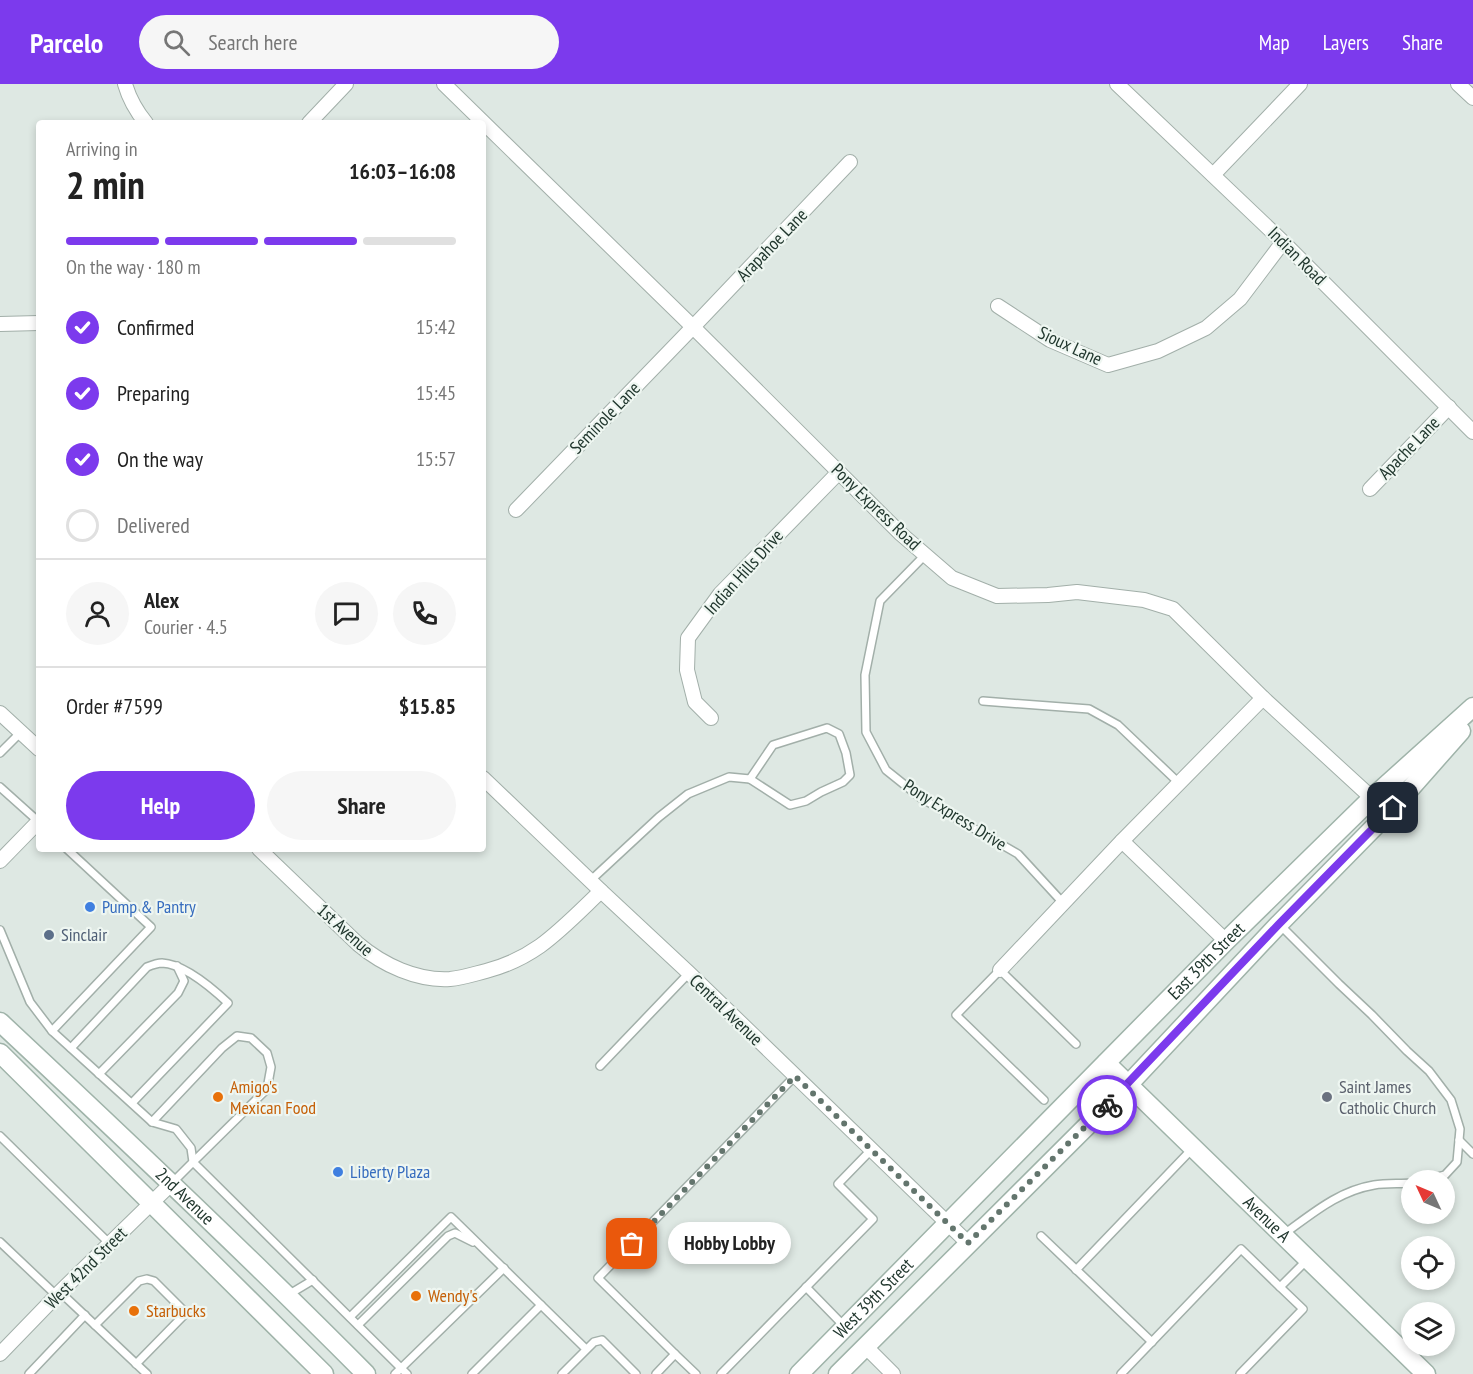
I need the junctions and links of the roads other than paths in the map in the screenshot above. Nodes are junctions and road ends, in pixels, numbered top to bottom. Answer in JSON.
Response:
{"nodes":[{"id":1,"x":125,"y":84,"type":"edge"},
{"id":2,"x":346,"y":84,"type":"edge"},
{"id":3,"x":444,"y":84,"type":"edge"},
{"id":4,"x":1117,"y":84,"type":"edge"},
{"id":5,"x":1300,"y":84,"type":"edge"},
{"id":6,"x":1458,"y":84,"type":"edge"},
{"id":7,"x":1473,"y":98,"type":"edge"},
{"id":8,"x":143,"y":120,"type":"edge"},
{"id":9,"x":312,"y":120,"type":"edge"},
{"id":10,"x":481,"y":120,"type":"edge"},
{"id":11,"x":486,"y":125,"type":"edge"},
{"id":12,"x":850,"y":162,"type":"dead end"},
{"id":13,"x":1213,"y":175,"type":"junction"},
{"id":14,"x":1283,"y":242,"type":"junction"},
{"id":15,"x":998,"y":306,"type":"dead end"},
{"id":16,"x":36,"y":323,"type":"edge"},
{"id":17,"x":0,"y":324,"type":"edge"},
{"id":18,"x":693,"y":327,"type":"junction"},
{"id":19,"x":1449,"y":407,"type":"junction"},
{"id":20,"x":1473,"y":432,"type":"edge"},
{"id":21,"x":839,"y":472,"type":"junction"},
{"id":22,"x":1370,"y":489,"type":"dead end"},
{"id":23,"x":516,"y":510,"type":"dead end"},
{"id":24,"x":925,"y":555,"type":"junction"},
{"id":25,"x":1263,"y":698,"type":"junction"},
{"id":26,"x":983,"y":701,"type":"dead end"},
{"id":27,"x":1473,"y":707,"type":"edge"},
{"id":28,"x":0,"y":713,"type":"edge"},
{"id":29,"x":711,"y":718,"type":"dead end"},
{"id":30,"x":1473,"y":718,"type":"edge"},
{"id":31,"x":20,"y":733,"type":"junction"},
{"id":32,"x":36,"y":746,"type":"edge"},
{"id":33,"x":0,"y":753,"type":"edge"},
{"id":34,"x":750,"y":779,"type":"junction"},
{"id":35,"x":486,"y":781,"type":"edge"},
{"id":36,"x":1180,"y":784,"type":"junction"},
{"id":37,"x":0,"y":787,"type":"edge"},
{"id":38,"x":1372,"y":798,"type":"junction"},
{"id":39,"x":36,"y":819,"type":"edge"},
{"id":40,"x":36,"y":825,"type":"edge"},
{"id":41,"x":1122,"y":841,"type":"junction"},
{"id":42,"x":70,"y":852,"type":"edge"},
{"id":43,"x":263,"y":852,"type":"edge"},
{"id":44,"x":0,"y":861,"type":"edge"},
{"id":45,"x":590,"y":881,"type":"junction"},
{"id":46,"x":601,"y":891,"type":"junction"},
{"id":47,"x":1064,"y":904,"type":"junction"},
{"id":48,"x":1279,"y":924,"type":"junction"},
{"id":49,"x":0,"y":930,"type":"edge"},
{"id":50,"x":1226,"y":941,"type":"junction"},
{"id":51,"x":177,"y":966,"type":"junction"},
{"id":52,"x":1000,"y":970,"type":"junction"},
{"id":53,"x":689,"y":973,"type":"junction"},
{"id":54,"x":0,"y":1022,"type":"edge"},
{"id":55,"x":52,"y":1030,"type":"junction"},
{"id":56,"x":1076,"y":1044,"type":"dead end"},
{"id":57,"x":71,"y":1048,"type":"junction"},
{"id":58,"x":0,"y":1053,"type":"edge"},
{"id":59,"x":1106,"y":1063,"type":"junction"},
{"id":60,"x":600,"y":1066,"type":"dead end"},
{"id":61,"x":99,"y":1074,"type":"junction"},
{"id":62,"x":795,"y":1076,"type":"junction"},
{"id":63,"x":1128,"y":1084,"type":"junction"},
{"id":64,"x":1044,"y":1100,"type":"dead end"},
{"id":65,"x":132,"y":1103,"type":"junction"},
{"id":66,"x":152,"y":1122,"type":"junction"},
{"id":67,"x":0,"y":1136,"type":"edge"},
{"id":68,"x":1459,"y":1140,"type":"junction"},
{"id":69,"x":1193,"y":1148,"type":"junction"},
{"id":70,"x":872,"y":1149,"type":"junction"},
{"id":71,"x":1473,"y":1154,"type":"edge"},
{"id":72,"x":193,"y":1162,"type":"junction"},
{"id":73,"x":1450,"y":1170,"type":"edge"},
{"id":74,"x":172,"y":1183,"type":"junction"},
{"id":75,"x":1401,"y":1184,"type":"edge"},
{"id":76,"x":152,"y":1202,"type":"junction"},
{"id":77,"x":948,"y":1223,"type":"junction"},
{"id":78,"x":1283,"y":1235,"type":"junction"},
{"id":79,"x":1041,"y":1236,"type":"dead end"},
{"id":80,"x":0,"y":1242,"type":"edge"},
{"id":81,"x":968,"y":1243,"type":"junction"},
{"id":82,"x":110,"y":1245,"type":"junction"},
{"id":83,"x":480,"y":1245,"type":"junction"},
{"id":84,"x":1308,"y":1259,"type":"junction"},
{"id":85,"x":504,"y":1268,"type":"junction"},
{"id":86,"x":1076,"y":1270,"type":"junction"},
{"id":87,"x":313,"y":1280,"type":"junction"},
{"id":88,"x":806,"y":1287,"type":"junction"},
{"id":89,"x":1280,"y":1287,"type":"junction"},
{"id":90,"x":59,"y":1294,"type":"junction"},
{"id":91,"x":288,"y":1295,"type":"junction"},
{"id":92,"x":541,"y":1305,"type":"junction"},
{"id":93,"x":85,"y":1315,"type":"junction"},
{"id":94,"x":350,"y":1317,"type":"junction"},
{"id":95,"x":95,"y":1325,"type":"junction"},
{"id":96,"x":358,"y":1325,"type":"junction"},
{"id":97,"x":845,"y":1328,"type":"junction"},
{"id":98,"x":1152,"y":1342,"type":"junction"},
{"id":99,"x":865,"y":1346,"type":"junction"},
{"id":100,"x":586,"y":1349,"type":"junction"},
{"id":101,"x":0,"y":1354,"type":"edge"},
{"id":102,"x":675,"y":1354,"type":"junction"},
{"id":103,"x":136,"y":1364,"type":"junction"},
{"id":104,"x":401,"y":1368,"type":"junction"},
{"id":105,"x":29,"y":1374,"type":"edge"},
{"id":106,"x":147,"y":1374,"type":"edge"},
{"id":107,"x":324,"y":1374,"type":"edge"},
{"id":108,"x":366,"y":1374,"type":"edge"},
{"id":109,"x":395,"y":1374,"type":"edge"},
{"id":110,"x":407,"y":1374,"type":"edge"},
{"id":111,"x":472,"y":1374,"type":"edge"},
{"id":112,"x":562,"y":1374,"type":"edge"},
{"id":113,"x":636,"y":1374,"type":"edge"},
{"id":114,"x":656,"y":1374,"type":"edge"},
{"id":115,"x":696,"y":1374,"type":"edge"},
{"id":116,"x":721,"y":1374,"type":"edge"},
{"id":117,"x":799,"y":1374,"type":"edge"},
{"id":118,"x":838,"y":1374,"type":"edge"},
{"id":119,"x":893,"y":1374,"type":"edge"},
{"id":120,"x":1120,"y":1374,"type":"edge"},
{"id":121,"x":1240,"y":1374,"type":"edge"},
{"id":122,"x":1426,"y":1374,"type":"edge"}],
"edges":[{"from":1,"to":8,"type":"street"},
{"from":2,"to":9,"type":"street"},
{"from":3,"to":10,"type":"street","name":"Pony Express Road"},
{"from":4,"to":13,"type":"street","name":"Indian Road"},
{"from":5,"to":13,"type":"street"},
{"from":6,"to":7,"type":"street"},
{"from":11,"to":18,"type":"street","name":"Pony Express Road"},
{"from":12,"to":18,"type":"street","name":"Arapahoe Lane"},
{"from":13,"to":14,"type":"street","name":"Indian Road"},
{"from":14,"to":15,"type":"street","name":"Sioux Lane"},
{"from":14,"to":19,"type":"street","name":"Indian Road"},
{"from":16,"to":17,"type":"street"},
{"from":18,"to":21,"type":"street","name":"Pony Express Road"},
{"from":18,"to":23,"type":"street","name":"Seminole Lane"},
{"from":19,"to":20,"type":"street","name":"Indian Road"},
{"from":19,"to":22,"type":"street","name":"Apache Lane"},
{"from":21,"to":24,"type":"street","name":"Pony Express Road"},
{"from":21,"to":29,"type":"street","name":"Indian Hills Drive"},
{"from":24,"to":25,"type":"street","name":"Pony Express Road"},
{"from":24,"to":47,"type":"lane","name":"Pony Express Drive"},
{"from":25,"to":36,"type":"street"},
{"from":25,"to":38,"type":"street","name":"Pony Express Road"},
{"from":26,"to":36,"type":"lane"},
{"from":27,"to":38,"type":"main road","name":"East 39th Street"},
{"from":28,"to":31,"type":"street"},
{"from":30,"to":48,"type":"main road","name":"East 39th Street"},
{"from":31,"to":32,"type":"street"},
{"from":31,"to":33,"type":"lane"},
{"from":34,"to":34,"type":"lane"},
{"from":34,"to":45,"type":"lane"},
{"from":35,"to":45,"type":"street","name":"Central Avenue"},
{"from":36,"to":41,"type":"street"},
{"from":37,"to":39,"type":"lane"},
{"from":38,"to":50,"type":"main road","name":"East 39th Street"},
{"from":40,"to":44,"type":"street"},
{"from":41,"to":47,"type":"street"},
{"from":41,"to":50,"type":"street"},
{"from":42,"to":55,"type":"lane"},
{"from":43,"to":46,"type":"street","name":"1st Avenue"},
{"from":45,"to":46,"type":"street","name":"Central Avenue"},
{"from":46,"to":53,"type":"street","name":"Central Avenue"},
{"from":47,"to":52,"type":"street"},
{"from":48,"to":63,"type":"main road","name":"East 39th Street"},
{"from":48,"to":68,"type":"lane"},
{"from":49,"to":55,"type":"lane"},
{"from":50,"to":59,"type":"main road","name":"East 39th Street"},
{"from":51,"to":57,"type":"lane"},
{"from":51,"to":61,"type":"lane"},
{"from":51,"to":65,"type":"lane"},
{"from":52,"to":56,"type":"lane"},
{"from":52,"to":64,"type":"lane"},
{"from":53,"to":60,"type":"lane"},
{"from":53,"to":62,"type":"street","name":"Central Avenue"},
{"from":54,"to":74,"type":"main road","name":"2nd Avenue"},
{"from":55,"to":57,"type":"lane"},
{"from":57,"to":61,"type":"lane"},
{"from":58,"to":76,"type":"main road","name":"2nd Avenue"},
{"from":59,"to":63,"type":"main road","name":"Avenue A"},
{"from":59,"to":77,"type":"main road","name":"East 39th Street"},
{"from":61,"to":65,"type":"lane"},
{"from":62,"to":70,"type":"street","name":"Central Avenue"},
{"from":62,"to":102,"type":"lane"},
{"from":63,"to":69,"type":"main road","name":"Avenue A"},
{"from":63,"to":81,"type":"main road","name":"East 39th Street"},
{"from":65,"to":66,"type":"lane"},
{"from":66,"to":72,"type":"lane"},
{"from":66,"to":72,"type":"lane"},
{"from":67,"to":82,"type":"lane"},
{"from":68,"to":71,"type":"lane"},
{"from":68,"to":73,"type":"lane"},
{"from":69,"to":78,"type":"main road","name":"Avenue A"},
{"from":69,"to":86,"type":"lane"},
{"from":70,"to":77,"type":"street","name":"Central Avenue"},
{"from":70,"to":88,"type":"lane"},
{"from":72,"to":74,"type":"lane"},
{"from":72,"to":87,"type":"lane"},
{"from":74,"to":76,"type":"street","name":"West 42nd Street"},
{"from":74,"to":91,"type":"main road","name":"2nd Avenue"},
{"from":75,"to":78,"type":"lane"},
{"from":76,"to":82,"type":"street","name":"West 42nd Street"},
{"from":76,"to":107,"type":"main road","name":"2nd Avenue"},
{"from":77,"to":81,"type":"street","name":"Central Avenue"},
{"from":77,"to":97,"type":"main road","name":"West 39th Street"},
{"from":78,"to":84,"type":"main road","name":"Avenue A"},
{"from":79,"to":86,"type":"lane"},
{"from":80,"to":90,"type":"lane"},
{"from":81,"to":99,"type":"main road","name":"West 39th Street"},
{"from":82,"to":90,"type":"street","name":"West 42nd Street"},
{"from":83,"to":85,"type":"lane"},
{"from":83,"to":94,"type":"lane"},
{"from":83,"to":96,"type":"lane"},
{"from":84,"to":89,"type":"lane"},
{"from":84,"to":122,"type":"main road","name":"Avenue A"},
{"from":85,"to":92,"type":"lane"},
{"from":85,"to":104,"type":"lane"},
{"from":86,"to":98,"type":"lane"},
{"from":87,"to":91,"type":"lane"},
{"from":87,"to":94,"type":"lane"},
{"from":88,"to":97,"type":"lane"},
{"from":88,"to":116,"type":"lane"},
{"from":89,"to":98,"type":"lane"},
{"from":89,"to":121,"type":"lane"},
{"from":90,"to":93,"type":"lane"},
{"from":90,"to":101,"type":"street","name":"West 42nd Street"},
{"from":91,"to":108,"type":"main road","name":"2nd Avenue"},
{"from":92,"to":100,"type":"lane"},
{"from":92,"to":111,"type":"lane"},
{"from":93,"to":95,"type":"lane"},
{"from":93,"to":105,"type":"lane"},
{"from":94,"to":96,"type":"lane"},
{"from":95,"to":103,"type":"lane"},
{"from":95,"to":103,"type":"lane"},
{"from":96,"to":104,"type":"lane"},
{"from":97,"to":117,"type":"main road","name":"West 39th Street"},
{"from":98,"to":120,"type":"lane"},
{"from":99,"to":118,"type":"main road","name":"West 39th Street"},
{"from":99,"to":119,"type":"street"},
{"from":100,"to":112,"type":"lane"},
{"from":100,"to":113,"type":"lane"},
{"from":102,"to":114,"type":"lane"},
{"from":102,"to":115,"type":"lane"},
{"from":103,"to":106,"type":"lane"},
{"from":104,"to":109,"type":"lane"},
{"from":104,"to":110,"type":"lane"}]}
